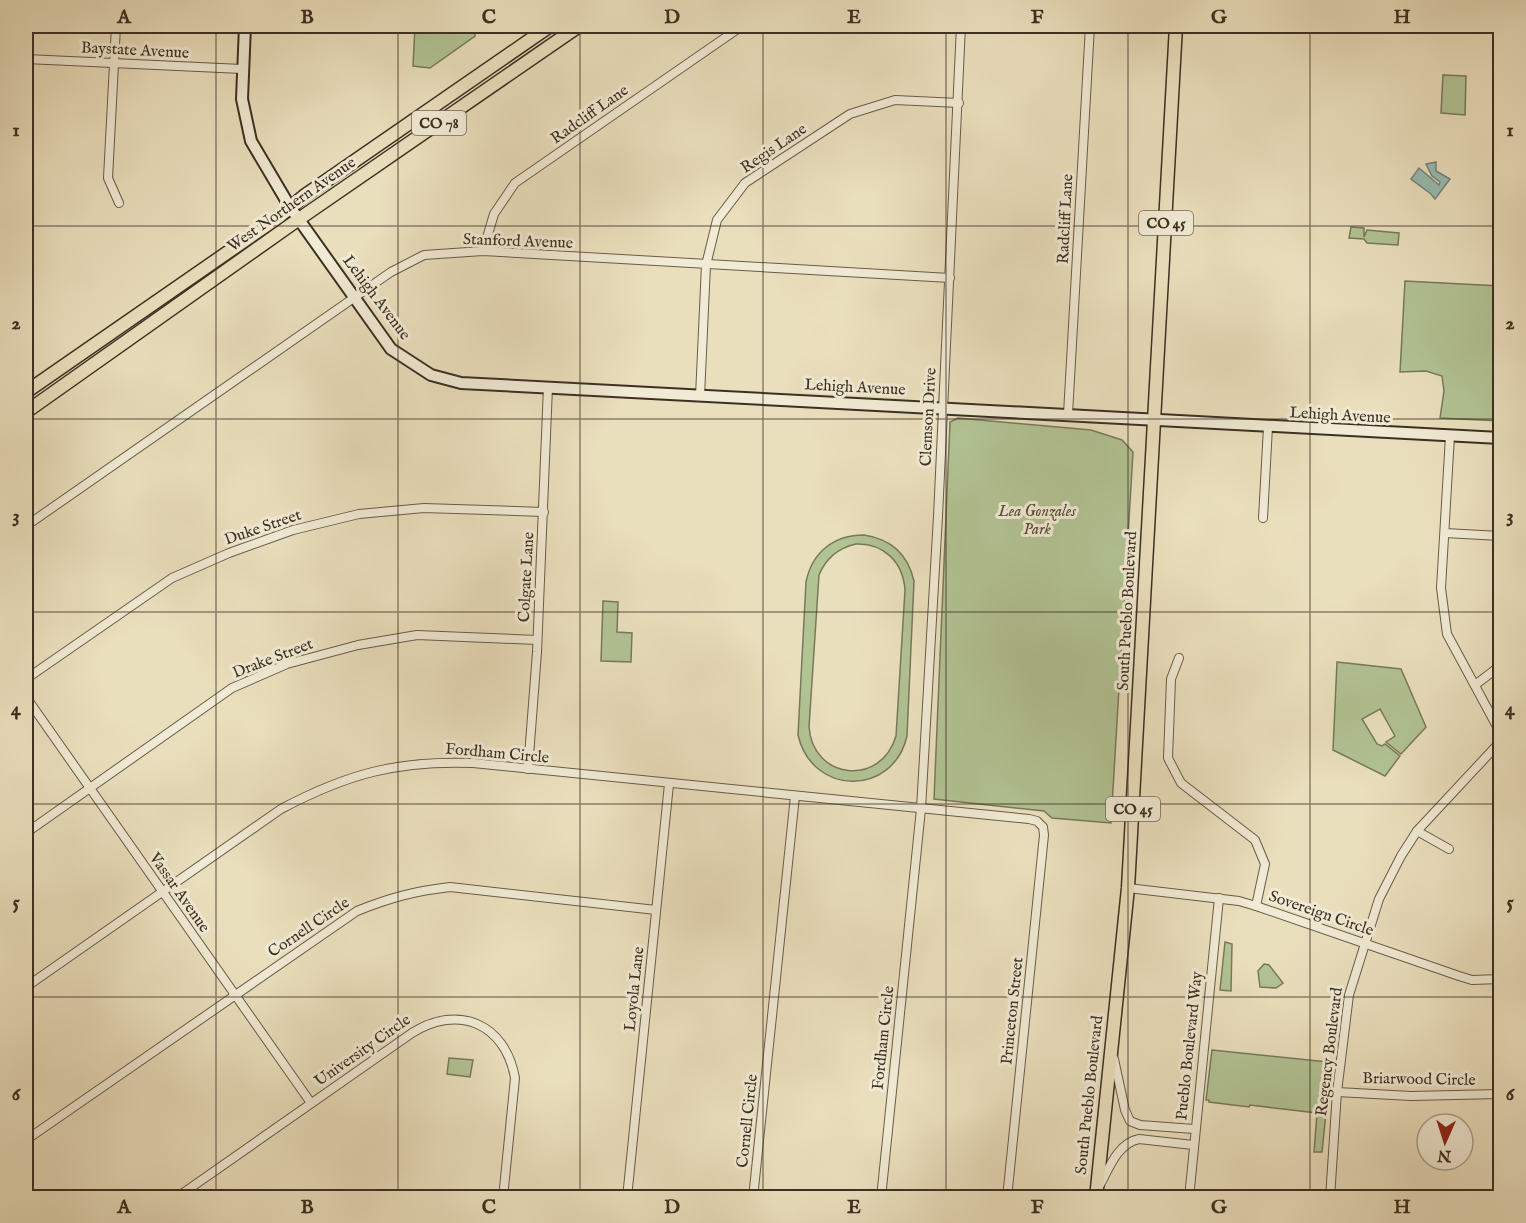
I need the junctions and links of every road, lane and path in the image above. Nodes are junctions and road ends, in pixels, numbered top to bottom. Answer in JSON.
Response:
{"nodes":[{"id":1,"x":116,"y":26,"type":"edge"},
{"id":2,"x":245,"y":26,"type":"edge"},
{"id":3,"x":550,"y":26,"type":"edge"},
{"id":4,"x":579,"y":26,"type":"edge"},
{"id":5,"x":742,"y":26,"type":"edge"},
{"id":6,"x":961,"y":26,"type":"edge"},
{"id":7,"x":1090,"y":26,"type":"edge"},
{"id":8,"x":1176,"y":26,"type":"edge"},
{"id":9,"x":26,"y":59,"type":"edge"},
{"id":10,"x":114,"y":63,"type":"junction"},
{"id":11,"x":242,"y":69,"type":"junction"},
{"id":12,"x":959,"y":103,"type":"junction"},
{"id":13,"x":119,"y":203,"type":"dead end"},
{"id":14,"x":290,"y":207,"type":"junction"},
{"id":15,"x":299,"y":219,"type":"junction"},
{"id":16,"x":483,"y":251,"type":"junction"},
{"id":17,"x":706,"y":265,"type":"junction"},
{"id":18,"x":950,"y":278,"type":"junction"},
{"id":19,"x":355,"y":297,"type":"junction"},
{"id":20,"x":548,"y":387,"type":"junction"},
{"id":21,"x":26,"y":392,"type":"edge"},
{"id":22,"x":699,"y":396,"type":"junction"},
{"id":23,"x":942,"y":407,"type":"junction"},
{"id":24,"x":26,"y":412,"type":"edge"},
{"id":25,"x":1068,"y":414,"type":"junction"},
{"id":26,"x":1155,"y":420,"type":"junction"},
{"id":27,"x":1268,"y":427,"type":"junction"},
{"id":28,"x":1450,"y":436,"type":"junction"},
{"id":29,"x":1500,"y":438,"type":"edge"},
{"id":30,"x":544,"y":512,"type":"junction"},
{"id":31,"x":1263,"y":518,"type":"dead end"},
{"id":32,"x":26,"y":526,"type":"edge"},
{"id":33,"x":1444,"y":533,"type":"junction"},
{"id":34,"x":1500,"y":536,"type":"edge"},
{"id":35,"x":537,"y":640,"type":"junction"},
{"id":36,"x":1179,"y":658,"type":"dead end"},
{"id":37,"x":1500,"y":666,"type":"edge"},
{"id":38,"x":26,"y":679,"type":"edge"},
{"id":39,"x":1475,"y":685,"type":"junction"},
{"id":40,"x":26,"y":697,"type":"edge"},
{"id":41,"x":1500,"y":732,"type":"edge"},
{"id":42,"x":1500,"y":741,"type":"edge"},
{"id":43,"x":528,"y":769,"type":"junction"},
{"id":44,"x":669,"y":784,"type":"junction"},
{"id":45,"x":91,"y":788,"type":"junction"},
{"id":46,"x":795,"y":796,"type":"junction"},
{"id":47,"x":921,"y":809,"type":"junction"},
{"id":48,"x":1043,"y":826,"type":"joint"},
{"id":49,"x":1417,"y":831,"type":"junction"},
{"id":50,"x":26,"y":833,"type":"edge"},
{"id":51,"x":1449,"y":849,"type":"dead end"},
{"id":52,"x":1128,"y":888,"type":"junction"},
{"id":53,"x":162,"y":892,"type":"junction"},
{"id":54,"x":1220,"y":898,"type":"junction"},
{"id":55,"x":1256,"y":906,"type":"junction"},
{"id":56,"x":656,"y":909,"type":"junction"},
{"id":57,"x":1364,"y":944,"type":"junction"},
{"id":58,"x":1500,"y":979,"type":"edge"},
{"id":59,"x":26,"y":987,"type":"edge"},
{"id":60,"x":234,"y":996,"type":"junction"},
{"id":61,"x":1111,"y":1047,"type":"junction"},
{"id":62,"x":1337,"y":1092,"type":"junction"},
{"id":63,"x":1500,"y":1094,"type":"edge"},
{"id":64,"x":311,"y":1103,"type":"junction"},
{"id":65,"x":1194,"y":1129,"type":"junction"},
{"id":66,"x":26,"y":1140,"type":"edge"},
{"id":67,"x":1193,"y":1145,"type":"junction"},
{"id":68,"x":1096,"y":1195,"type":"edge"},
{"id":69,"x":176,"y":1197,"type":"edge"},
{"id":70,"x":503,"y":1197,"type":"edge"},
{"id":71,"x":627,"y":1197,"type":"edge"},
{"id":72,"x":753,"y":1197,"type":"edge"},
{"id":73,"x":881,"y":1197,"type":"edge"},
{"id":74,"x":1007,"y":1197,"type":"edge"},
{"id":75,"x":1189,"y":1197,"type":"edge"},
{"id":76,"x":1330,"y":1197,"type":"edge"}],
"edges":[{"from":1,"to":10,"type":"street"},
{"from":2,"to":11,"type":"street","name":"Lehigh Avenue"},
{"from":3,"to":14,"type":"main road","name":"West Northern Avenue","number":"CO 78"},
{"from":4,"to":15,"type":"main road","name":"West Northern Avenue","number":"CO 78"},
{"from":5,"to":16,"type":"street","name":"Radcliff Lane"},
{"from":6,"to":12,"type":"street","name":"Clemson Drive"},
{"from":7,"to":25,"type":"street","name":"Radcliff Lane"},
{"from":8,"to":26,"type":"main road","name":"South Pueblo Boulevard","number":"CO 45"},
{"from":9,"to":10,"type":"street","name":"Baystate Avenue"},
{"from":10,"to":11,"type":"street","name":"Baystate Avenue"},
{"from":10,"to":13,"type":"street"},
{"from":11,"to":14,"type":"street","name":"Lehigh Avenue"},
{"from":12,"to":17,"type":"street","name":"Regis Lane"},
{"from":12,"to":18,"type":"street","name":"Clemson Drive"},
{"from":14,"to":15,"type":"street","name":"Lehigh Avenue"},
{"from":14,"to":21,"type":"main road","name":"West Northern Avenue","number":"CO 78"},
{"from":15,"to":19,"type":"street","name":"Lehigh Avenue"},
{"from":15,"to":24,"type":"main road","name":"West Northern Avenue","number":"CO 78"},
{"from":16,"to":17,"type":"street","name":"Stanford Avenue"},
{"from":16,"to":19,"type":"street","name":"Stanford Avenue"},
{"from":17,"to":18,"type":"street","name":"Stanford Avenue"},
{"from":17,"to":22,"type":"street","name":"Regis Lane"},
{"from":18,"to":23,"type":"street","name":"Clemson Drive"},
{"from":19,"to":20,"type":"street","name":"Lehigh Avenue"},
{"from":19,"to":32,"type":"street","name":"Stanford Avenue"},
{"from":20,"to":22,"type":"street","name":"Lehigh Avenue"},
{"from":20,"to":30,"type":"street","name":"Colgate Lane"},
{"from":22,"to":23,"type":"street","name":"Lehigh Avenue"},
{"from":23,"to":25,"type":"street","name":"Lehigh Avenue"},
{"from":23,"to":47,"type":"street","name":"Clemson Drive"},
{"from":25,"to":26,"type":"street","name":"Lehigh Avenue"},
{"from":26,"to":27,"type":"street","name":"Lehigh Avenue"},
{"from":26,"to":52,"type":"main road","name":"South Pueblo Boulevard","number":"CO 45"},
{"from":27,"to":28,"type":"street","name":"Lehigh Avenue"},
{"from":27,"to":31,"type":"street"},
{"from":28,"to":29,"type":"street","name":"Lehigh Avenue"},
{"from":28,"to":33,"type":"street"},
{"from":30,"to":35,"type":"street","name":"Colgate Lane"},
{"from":30,"to":38,"type":"street","name":"Duke Street"},
{"from":33,"to":34,"type":"street"},
{"from":33,"to":39,"type":"street"},
{"from":35,"to":43,"type":"street","name":"Colgate Lane"},
{"from":35,"to":45,"type":"street","name":"Drake Street"},
{"from":36,"to":55,"type":"street"},
{"from":37,"to":39,"type":"street"},
{"from":39,"to":41,"type":"street"},
{"from":40,"to":45,"type":"street","name":"Vassar Avenue"},
{"from":42,"to":49,"type":"street","name":"Regency Boulevard"},
{"from":43,"to":44,"type":"street","name":"Fordham Circle"},
{"from":43,"to":53,"type":"street","name":"Fordham Circle"},
{"from":44,"to":46,"type":"street","name":"Fordham Circle"},
{"from":44,"to":56,"type":"street","name":"Loyola Lane"},
{"from":45,"to":50,"type":"street","name":"Drake Street"},
{"from":45,"to":53,"type":"street","name":"Vassar Avenue"},
{"from":46,"to":47,"type":"street","name":"Fordham Circle"},
{"from":46,"to":72,"type":"street","name":"Cornell Circle"},
{"from":47,"to":48,"type":"street","name":"Fordham Circle"},
{"from":47,"to":73,"type":"street","name":"Fordham Circle"},
{"from":48,"to":74,"type":"street","name":"Princeton Street"},
{"from":49,"to":51,"type":"street"},
{"from":49,"to":57,"type":"street","name":"Regency Boulevard"},
{"from":52,"to":54,"type":"street","name":"Sovereign Circle"},
{"from":52,"to":61,"type":"main road","name":"South Pueblo Boulevard","number":"CO 45"},
{"from":53,"to":59,"type":"street","name":"Fordham Circle"},
{"from":53,"to":60,"type":"street","name":"Vassar Avenue"},
{"from":54,"to":55,"type":"street","name":"Sovereign Circle"},
{"from":54,"to":65,"type":"street","name":"Pueblo Boulevard Way"},
{"from":55,"to":57,"type":"street","name":"Sovereign Circle"},
{"from":56,"to":60,"type":"street","name":"Cornell Circle"},
{"from":56,"to":71,"type":"street","name":"Loyola Lane"},
{"from":57,"to":58,"type":"street","name":"Sovereign Circle"},
{"from":57,"to":62,"type":"street","name":"Regency Boulevard"},
{"from":60,"to":64,"type":"street","name":"Vassar Avenue"},
{"from":60,"to":66,"type":"street","name":"Cornell Circle"},
{"from":61,"to":65,"type":"street"},
{"from":61,"to":68,"type":"main road","name":"South Pueblo Boulevard","number":"CO 45"},
{"from":62,"to":63,"type":"street","name":"Briarwood Circle"},
{"from":62,"to":76,"type":"street","name":"Regency Boulevard"},
{"from":64,"to":69,"type":"street","name":"University Circle"},
{"from":64,"to":70,"type":"street","name":"University Circle"},
{"from":65,"to":67,"type":"street","name":"Pueblo Boulevard Way"},
{"from":67,"to":68,"type":"street"},
{"from":67,"to":75,"type":"street","name":"Pueblo Boulevard Way"}]}
